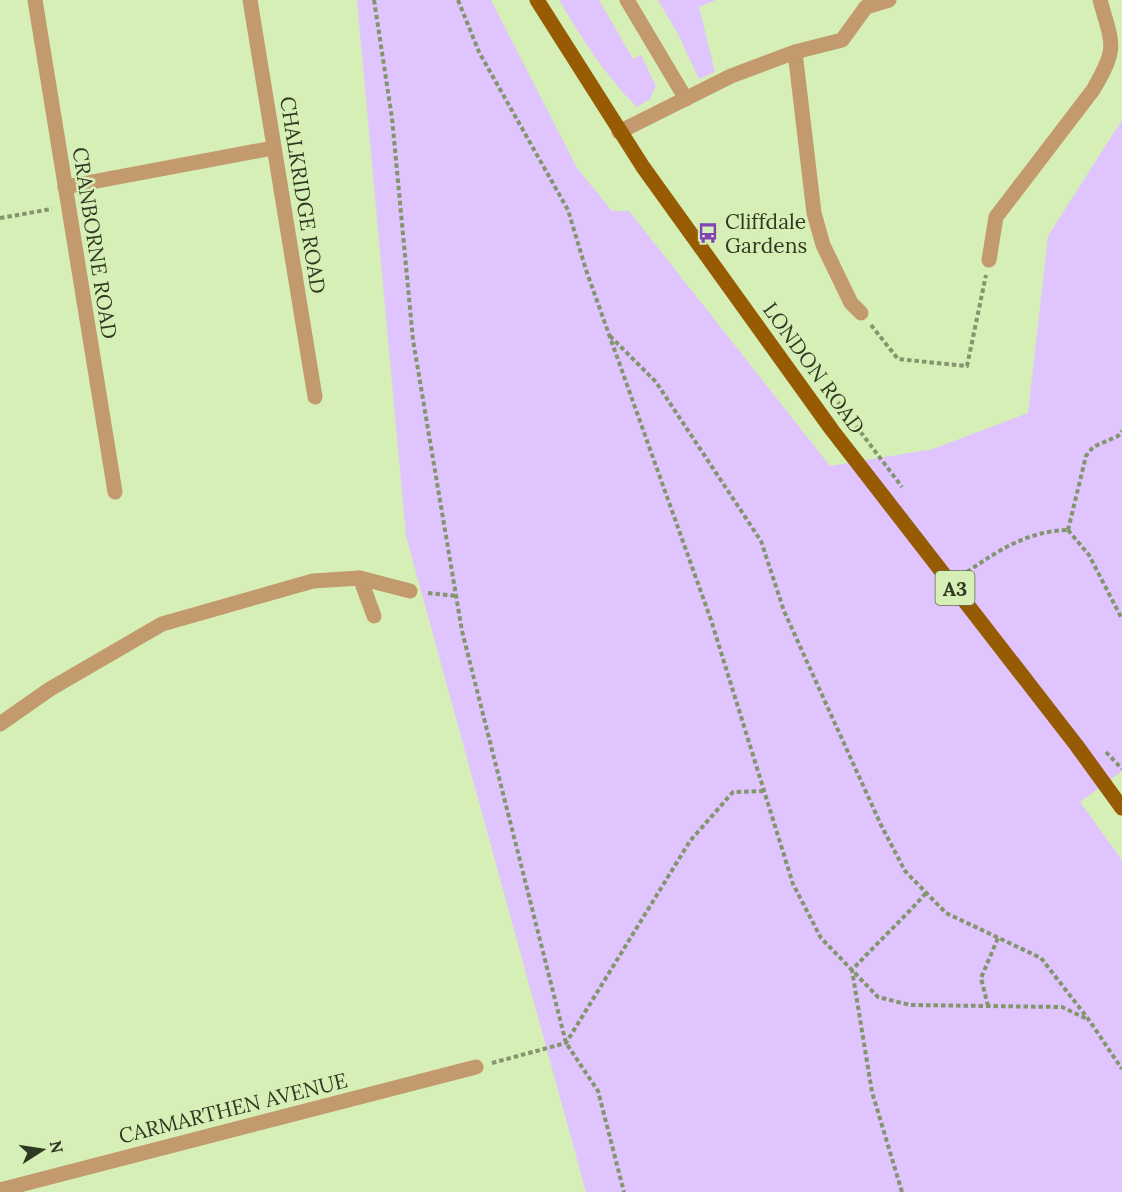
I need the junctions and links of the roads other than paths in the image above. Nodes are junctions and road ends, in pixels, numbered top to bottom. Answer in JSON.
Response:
{"nodes":[{"id":1,"x":35,"y":0,"type":"edge"},
{"id":2,"x":250,"y":0,"type":"edge"},
{"id":3,"x":537,"y":0,"type":"edge"},
{"id":4,"x":627,"y":0,"type":"edge"},
{"id":5,"x":889,"y":0,"type":"edge"},
{"id":6,"x":1100,"y":0,"type":"edge"},
{"id":7,"x":795,"y":52,"type":"junction"},
{"id":8,"x":686,"y":99,"type":"junction"},
{"id":9,"x":620,"y":132,"type":"junction"},
{"id":10,"x":273,"y":148,"type":"junction"},
{"id":11,"x":65,"y":188,"type":"junction"},
{"id":12,"x":989,"y":260,"type":"road end"},
{"id":13,"x":861,"y":313,"type":"road end"},
{"id":14,"x":315,"y":397,"type":"dead end"},
{"id":15,"x":115,"y":492,"type":"dead end"},
{"id":16,"x":360,"y":578,"type":"junction"},
{"id":17,"x":410,"y":591,"type":"road end"},
{"id":18,"x":374,"y":616,"type":"dead end"},
{"id":19,"x":0,"y":724,"type":"edge"},
{"id":20,"x":1077,"y":746,"type":"junction"},
{"id":21,"x":1122,"y":793,"type":"edge"},
{"id":22,"x":1122,"y":808,"type":"edge"},
{"id":23,"x":477,"y":1067,"type":"road end"},
{"id":24,"x":0,"y":1190,"type":"edge"}],
"edges":[{"from":1,"to":11,"type":"street","name":"CRANBORNE ROAD"},
{"from":2,"to":10,"type":"street","name":"CHALKRIDGE ROAD"},
{"from":3,"to":9,"type":"main road","name":"LONDON ROAD","number":"A3"},
{"from":4,"to":8,"type":"street"},
{"from":5,"to":7,"type":"street"},
{"from":6,"to":12,"type":"street"},
{"from":7,"to":8,"type":"street"},
{"from":7,"to":13,"type":"street"},
{"from":8,"to":9,"type":"street"},
{"from":9,"to":20,"type":"main road","name":"LONDON ROAD","number":"A3"},
{"from":10,"to":11,"type":"street"},
{"from":10,"to":14,"type":"street","name":"CHALKRIDGE ROAD"},
{"from":11,"to":15,"type":"street","name":"CRANBORNE ROAD"},
{"from":16,"to":17,"type":"street"},
{"from":16,"to":18,"type":"street"},
{"from":16,"to":19,"type":"street"},
{"from":20,"to":21,"type":"main road","name":"LONDON ROAD","number":"A3"},
{"from":20,"to":22,"type":"main road","name":"LONDON ROAD","number":"A3"},
{"from":23,"to":24,"type":"street","name":"CARMARTHEN AVENUE"}]}
